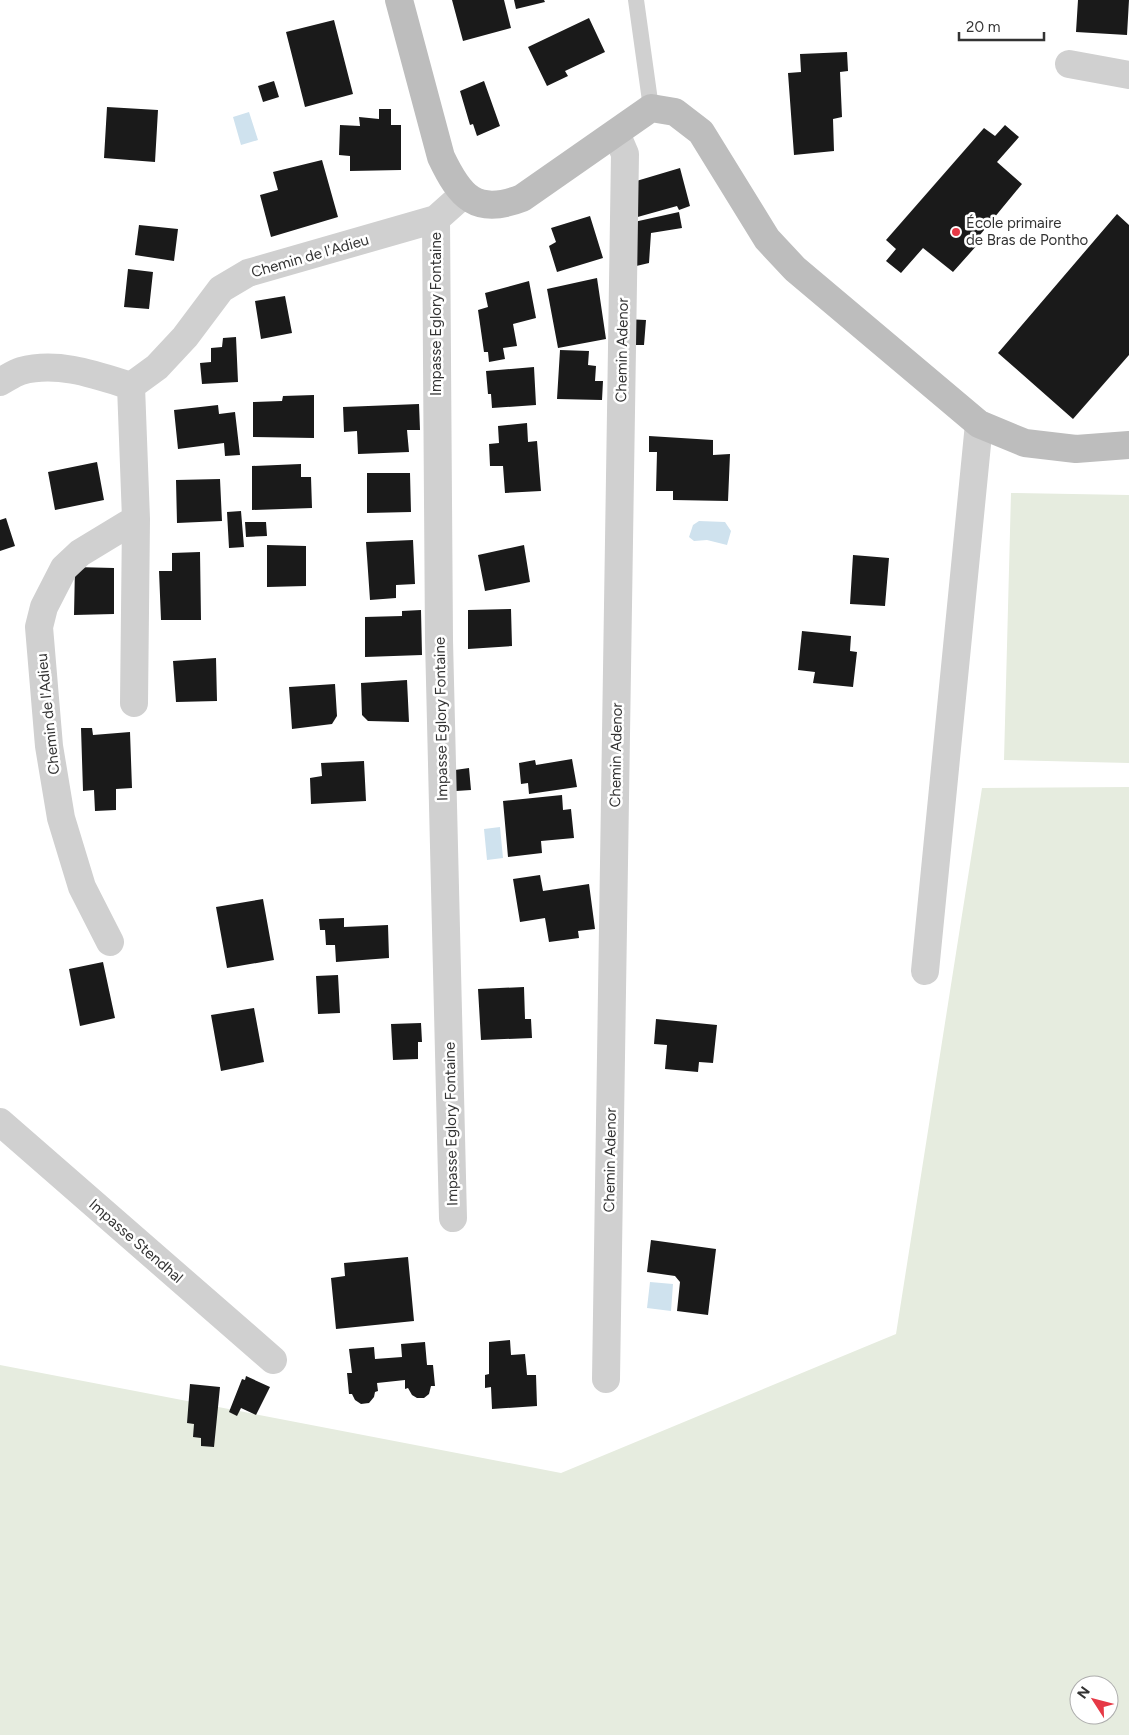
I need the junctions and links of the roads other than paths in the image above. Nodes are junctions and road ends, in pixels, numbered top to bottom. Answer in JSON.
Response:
{"nodes":[{"id":1,"x":399,"y":0,"type":"edge"},
{"id":2,"x":636,"y":0,"type":"edge"},
{"id":3,"x":1069,"y":64,"type":"dead end"},
{"id":4,"x":1129,"y":75,"type":"edge"},
{"id":5,"x":651,"y":108,"type":"junction"},
{"id":6,"x":616,"y":133,"type":"junction"},
{"id":7,"x":464,"y":194,"type":"junction"},
{"id":8,"x":436,"y":219,"type":"junction"},
{"id":9,"x":0,"y":382,"type":"edge"},
{"id":10,"x":131,"y":386,"type":"junction"},
{"id":11,"x":979,"y":424,"type":"junction"},
{"id":12,"x":1129,"y":445,"type":"edge"},
{"id":13,"x":136,"y":519,"type":"junction"},
{"id":14,"x":134,"y":703,"type":"dead end"},
{"id":15,"x":110,"y":942,"type":"dead end"},
{"id":16,"x":925,"y":971,"type":"dead end"},
{"id":17,"x":0,"y":1122,"type":"edge"},
{"id":18,"x":453,"y":1218,"type":"dead end"},
{"id":19,"x":273,"y":1360,"type":"dead end"},
{"id":20,"x":606,"y":1379,"type":"dead end"}],
"edges":[{"from":1,"to":7,"type":"main road"},
{"from":2,"to":5,"type":"lane"},
{"from":3,"to":4,"type":"street"},
{"from":5,"to":6,"type":"main road"},
{"from":5,"to":11,"type":"main road"},
{"from":6,"to":7,"type":"main road"},
{"from":6,"to":20,"type":"street","name":"Chemin Adenor"},
{"from":7,"to":8,"type":"street","name":"Chemin de l'Adieu"},
{"from":8,"to":10,"type":"street","name":"Chemin de l'Adieu"},
{"from":8,"to":18,"type":"street","name":"Impasse Eglory Fontaine"},
{"from":9,"to":10,"type":"street"},
{"from":10,"to":13,"type":"street"},
{"from":11,"to":12,"type":"main road"},
{"from":11,"to":16,"type":"street"},
{"from":13,"to":14,"type":"street"},
{"from":13,"to":15,"type":"street","name":"Chemin de l'Adieu"},
{"from":17,"to":19,"type":"street","name":"Impasse Stendhal"}]}
